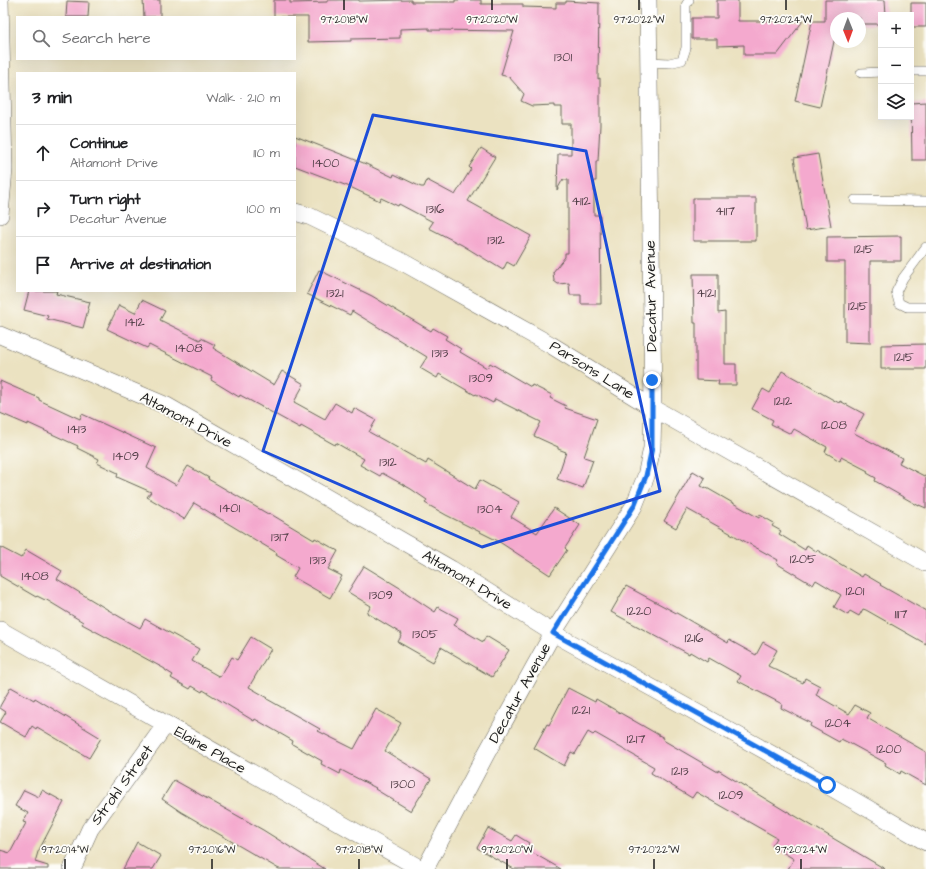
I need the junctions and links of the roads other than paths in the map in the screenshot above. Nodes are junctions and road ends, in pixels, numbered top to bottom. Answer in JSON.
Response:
{"nodes":[{"id":1,"x":0,"y":0,"type":"edge"},
{"id":2,"x":648,"y":0,"type":"edge"},
{"id":3,"x":689,"y":0,"type":"edge"},
{"id":4,"x":649,"y":62,"type":"junction"},
{"id":5,"x":914,"y":71,"type":"edge"},
{"id":6,"x":926,"y":71,"type":"edge"},
{"id":7,"x":878,"y":72,"type":"edge"},
{"id":8,"x":861,"y":73,"type":"dead end"},
{"id":9,"x":10,"y":169,"type":"edge"},
{"id":10,"x":855,"y":200,"type":"dead end"},
{"id":11,"x":926,"y":200,"type":"edge"},
{"id":12,"x":296,"y":212,"type":"edge"},
{"id":13,"x":0,"y":215,"type":"edge"},
{"id":14,"x":926,"y":247,"type":"edge"},
{"id":15,"x":926,"y":307,"type":"edge"},
{"id":16,"x":0,"y":335,"type":"edge"},
{"id":17,"x":653,"y":408,"type":"junction"},
{"id":18,"x":926,"y":563,"type":"edge"},
{"id":19,"x":0,"y":630,"type":"edge"},
{"id":20,"x":553,"y":633,"type":"junction"},
{"id":21,"x":166,"y":724,"type":"junction"},
{"id":22,"x":926,"y":842,"type":"edge"},
{"id":23,"x":72,"y":869,"type":"edge"},
{"id":24,"x":421,"y":869,"type":"edge"},
{"id":25,"x":425,"y":869,"type":"edge"}],
"edges":[{"from":1,"to":9,"type":"street"},
{"from":2,"to":4,"type":"street","name":"Decatur Avenue"},
{"from":3,"to":4,"type":"lane"},
{"from":4,"to":17,"type":"street","name":"Decatur Avenue"},
{"from":5,"to":6,"type":"lane"},
{"from":7,"to":8,"type":"lane"},
{"from":9,"to":13,"type":"street"},
{"from":10,"to":11,"type":"lane"},
{"from":12,"to":17,"type":"street","name":"Parsons Lane"},
{"from":14,"to":15,"type":"lane"},
{"from":16,"to":20,"type":"street","name":"Altamont Drive"},
{"from":17,"to":18,"type":"street","name":"Parsons Lane"},
{"from":17,"to":20,"type":"street","name":"Decatur Avenue"},
{"from":19,"to":21,"type":"street","name":"Elaine Place"},
{"from":20,"to":22,"type":"street","name":"Altamont Drive"},
{"from":20,"to":25,"type":"street","name":"Decatur Avenue"},
{"from":21,"to":23,"type":"street","name":"Strohl Street"},
{"from":21,"to":24,"type":"street","name":"Elaine Place"}]}
